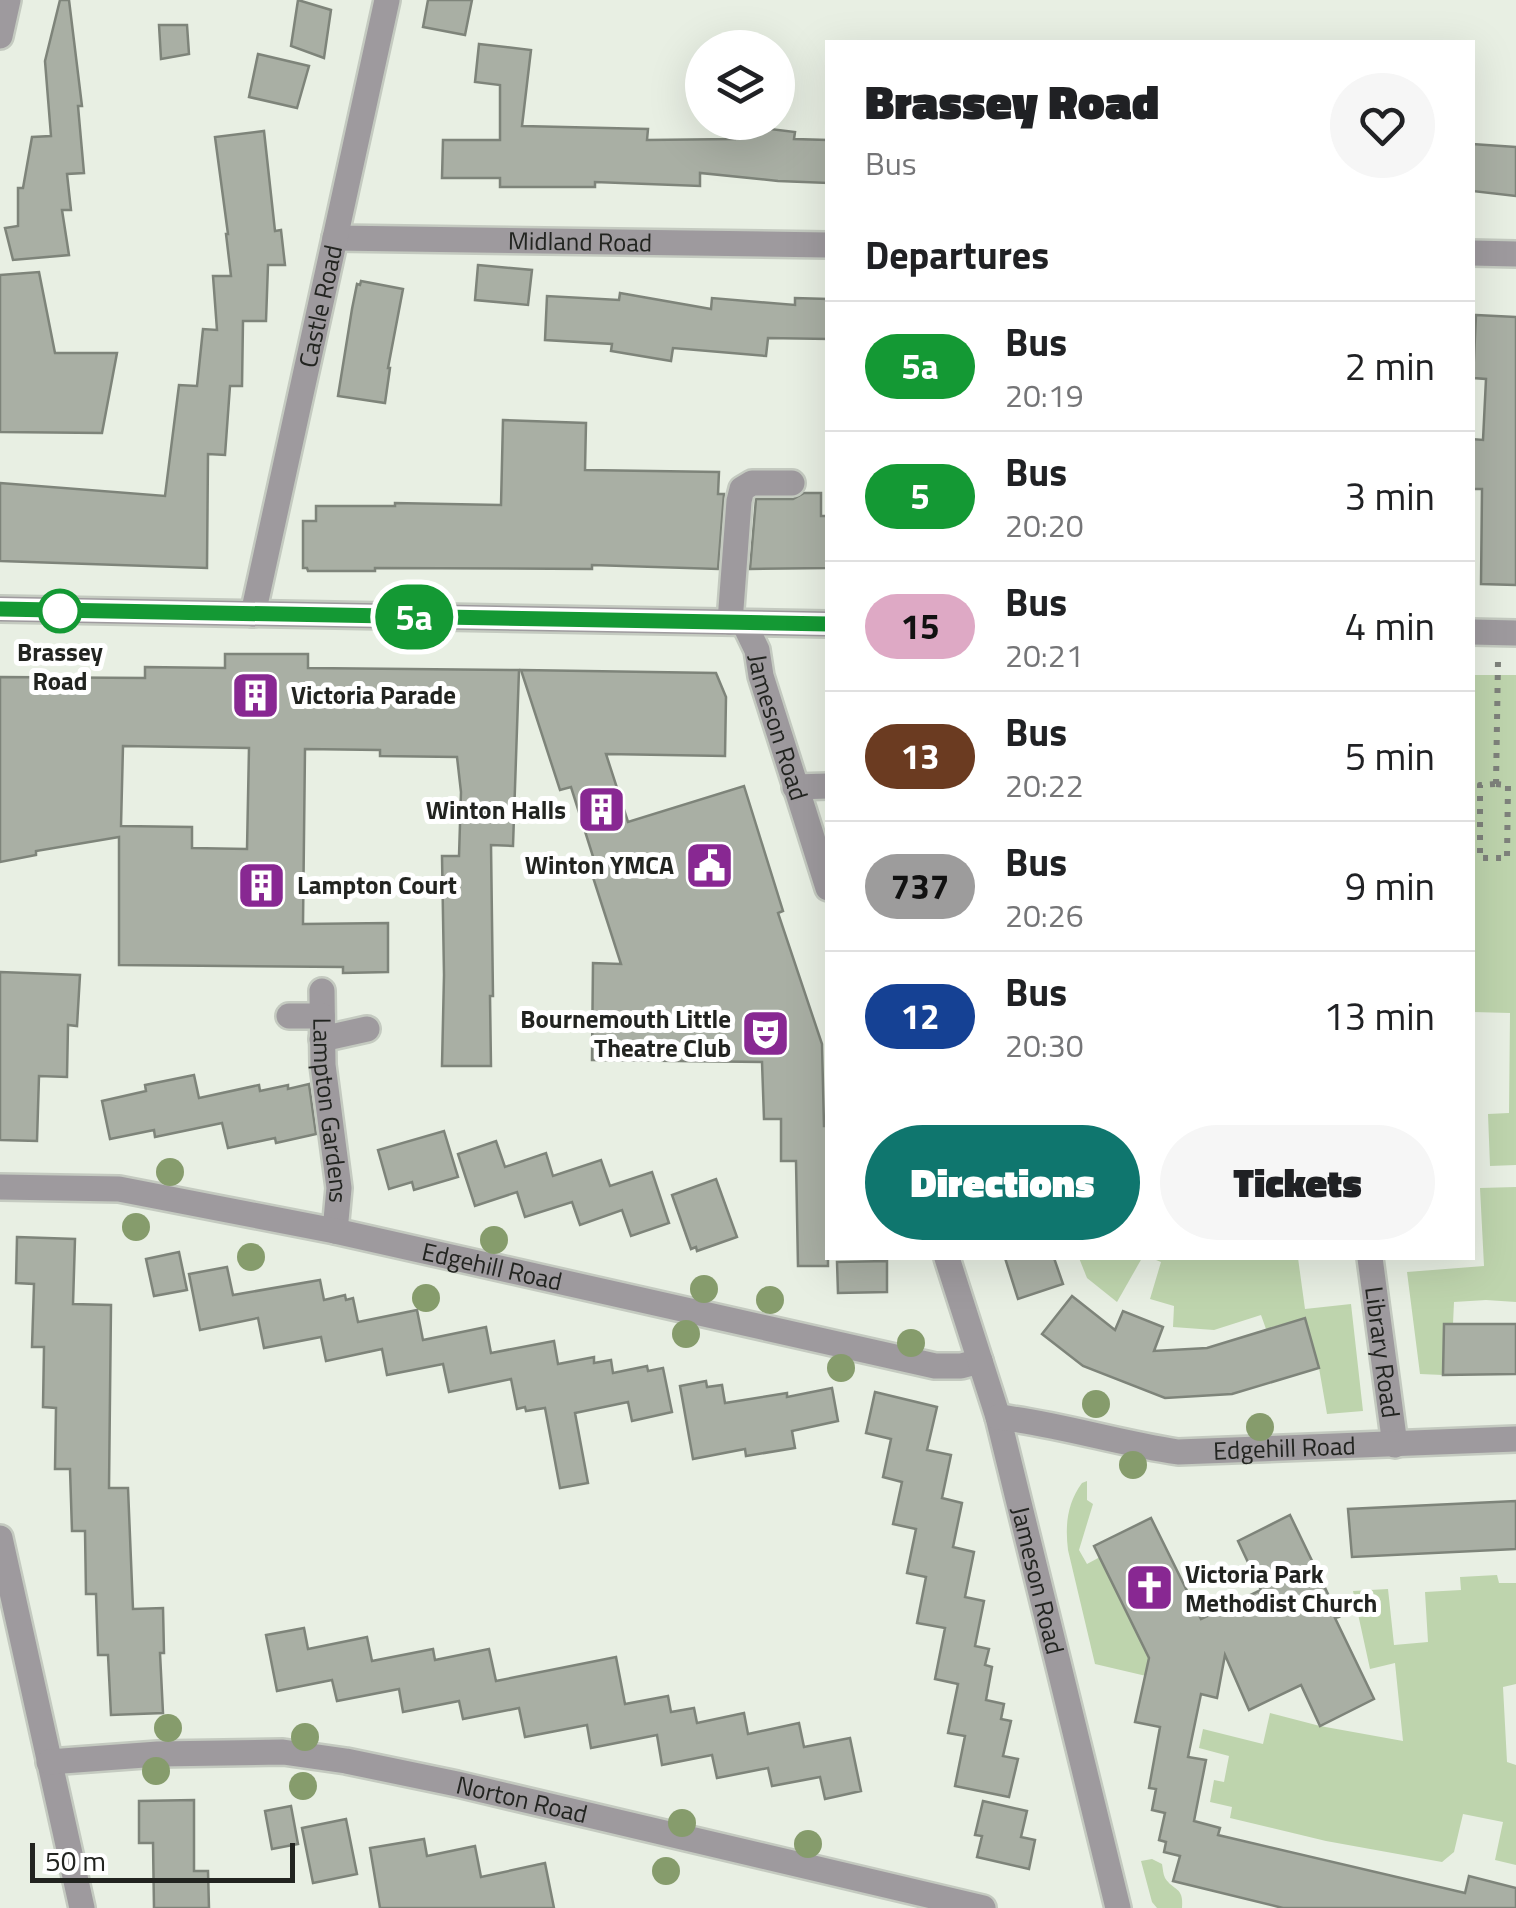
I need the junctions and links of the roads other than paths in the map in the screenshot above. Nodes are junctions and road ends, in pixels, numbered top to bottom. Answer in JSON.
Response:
{"nodes":[{"id":1,"x":8,"y":0,"type":"edge"},
{"id":2,"x":387,"y":0,"type":"edge"},
{"id":3,"x":0,"y":36,"type":"edge"},
{"id":4,"x":334,"y":238,"type":"junction"},
{"id":5,"x":825,"y":244,"type":"edge"},
{"id":6,"x":1475,"y":253,"type":"edge"},
{"id":7,"x":1516,"y":254,"type":"edge"},
{"id":8,"x":792,"y":483,"type":"dead end"},
{"id":9,"x":0,"y":609,"type":"edge"},
{"id":10,"x":253,"y":614,"type":"junction"},
{"id":11,"x":737,"y":622,"type":"junction"},
{"id":12,"x":825,"y":624,"type":"edge"},
{"id":13,"x":825,"y":786,"type":"edge"},
{"id":14,"x":794,"y":787,"type":"junction"},
{"id":15,"x":825,"y":879,"type":"edge"},
{"id":16,"x":322,"y":1015,"type":"junction"},
{"id":17,"x":289,"y":1016,"type":"dead end"},
{"id":18,"x":367,"y":1029,"type":"dead end"},
{"id":19,"x":0,"y":1187,"type":"edge"},
{"id":20,"x":335,"y":1231,"type":"junction"},
{"id":21,"x":948,"y":1260,"type":"edge"},
{"id":22,"x":1370,"y":1260,"type":"edge"},
{"id":23,"x":980,"y":1361,"type":"junction"},
{"id":24,"x":998,"y":1417,"type":"junction"},
{"id":25,"x":1516,"y":1439,"type":"edge"},
{"id":26,"x":1396,"y":1446,"type":"junction"},
{"id":27,"x":0,"y":1538,"type":"edge"},
{"id":28,"x":50,"y":1762,"type":"junction"},
{"id":29,"x":82,"y":1908,"type":"edge"},
{"id":30,"x":984,"y":1908,"type":"edge"},
{"id":31,"x":1118,"y":1908,"type":"edge"}],
"edges":[{"from":1,"to":3,"type":"street"},
{"from":2,"to":4,"type":"street","name":"Castle Road"},
{"from":4,"to":5,"type":"street","name":"Midland Road"},
{"from":4,"to":10,"type":"street","name":"Castle Road"},
{"from":6,"to":7,"type":"street"},
{"from":8,"to":11,"type":"street"},
{"from":9,"to":10,"type":"street"},
{"from":10,"to":11,"type":"street"},
{"from":11,"to":12,"type":"street"},
{"from":11,"to":14,"type":"street","name":"Jameson Road"},
{"from":13,"to":14,"type":"street"},
{"from":14,"to":15,"type":"street","name":"Jameson Road"},
{"from":16,"to":17,"type":"street"},
{"from":16,"to":18,"type":"street"},
{"from":16,"to":20,"type":"street","name":"Lampton Gardens"},
{"from":19,"to":20,"type":"street","name":"Edgehill Road"},
{"from":20,"to":23,"type":"street","name":"Edgehill Road"},
{"from":21,"to":23,"type":"street","name":"Jameson Road"},
{"from":22,"to":26,"type":"street","name":"Library Road"},
{"from":23,"to":24,"type":"street","name":"Jameson Road"},
{"from":24,"to":26,"type":"street","name":"Edgehill Road"},
{"from":24,"to":31,"type":"street","name":"Jameson Road"},
{"from":25,"to":26,"type":"street","name":"Edgehill Road"},
{"from":27,"to":28,"type":"street"},
{"from":28,"to":29,"type":"street"},
{"from":28,"to":30,"type":"street","name":"Norton Road"}]}
